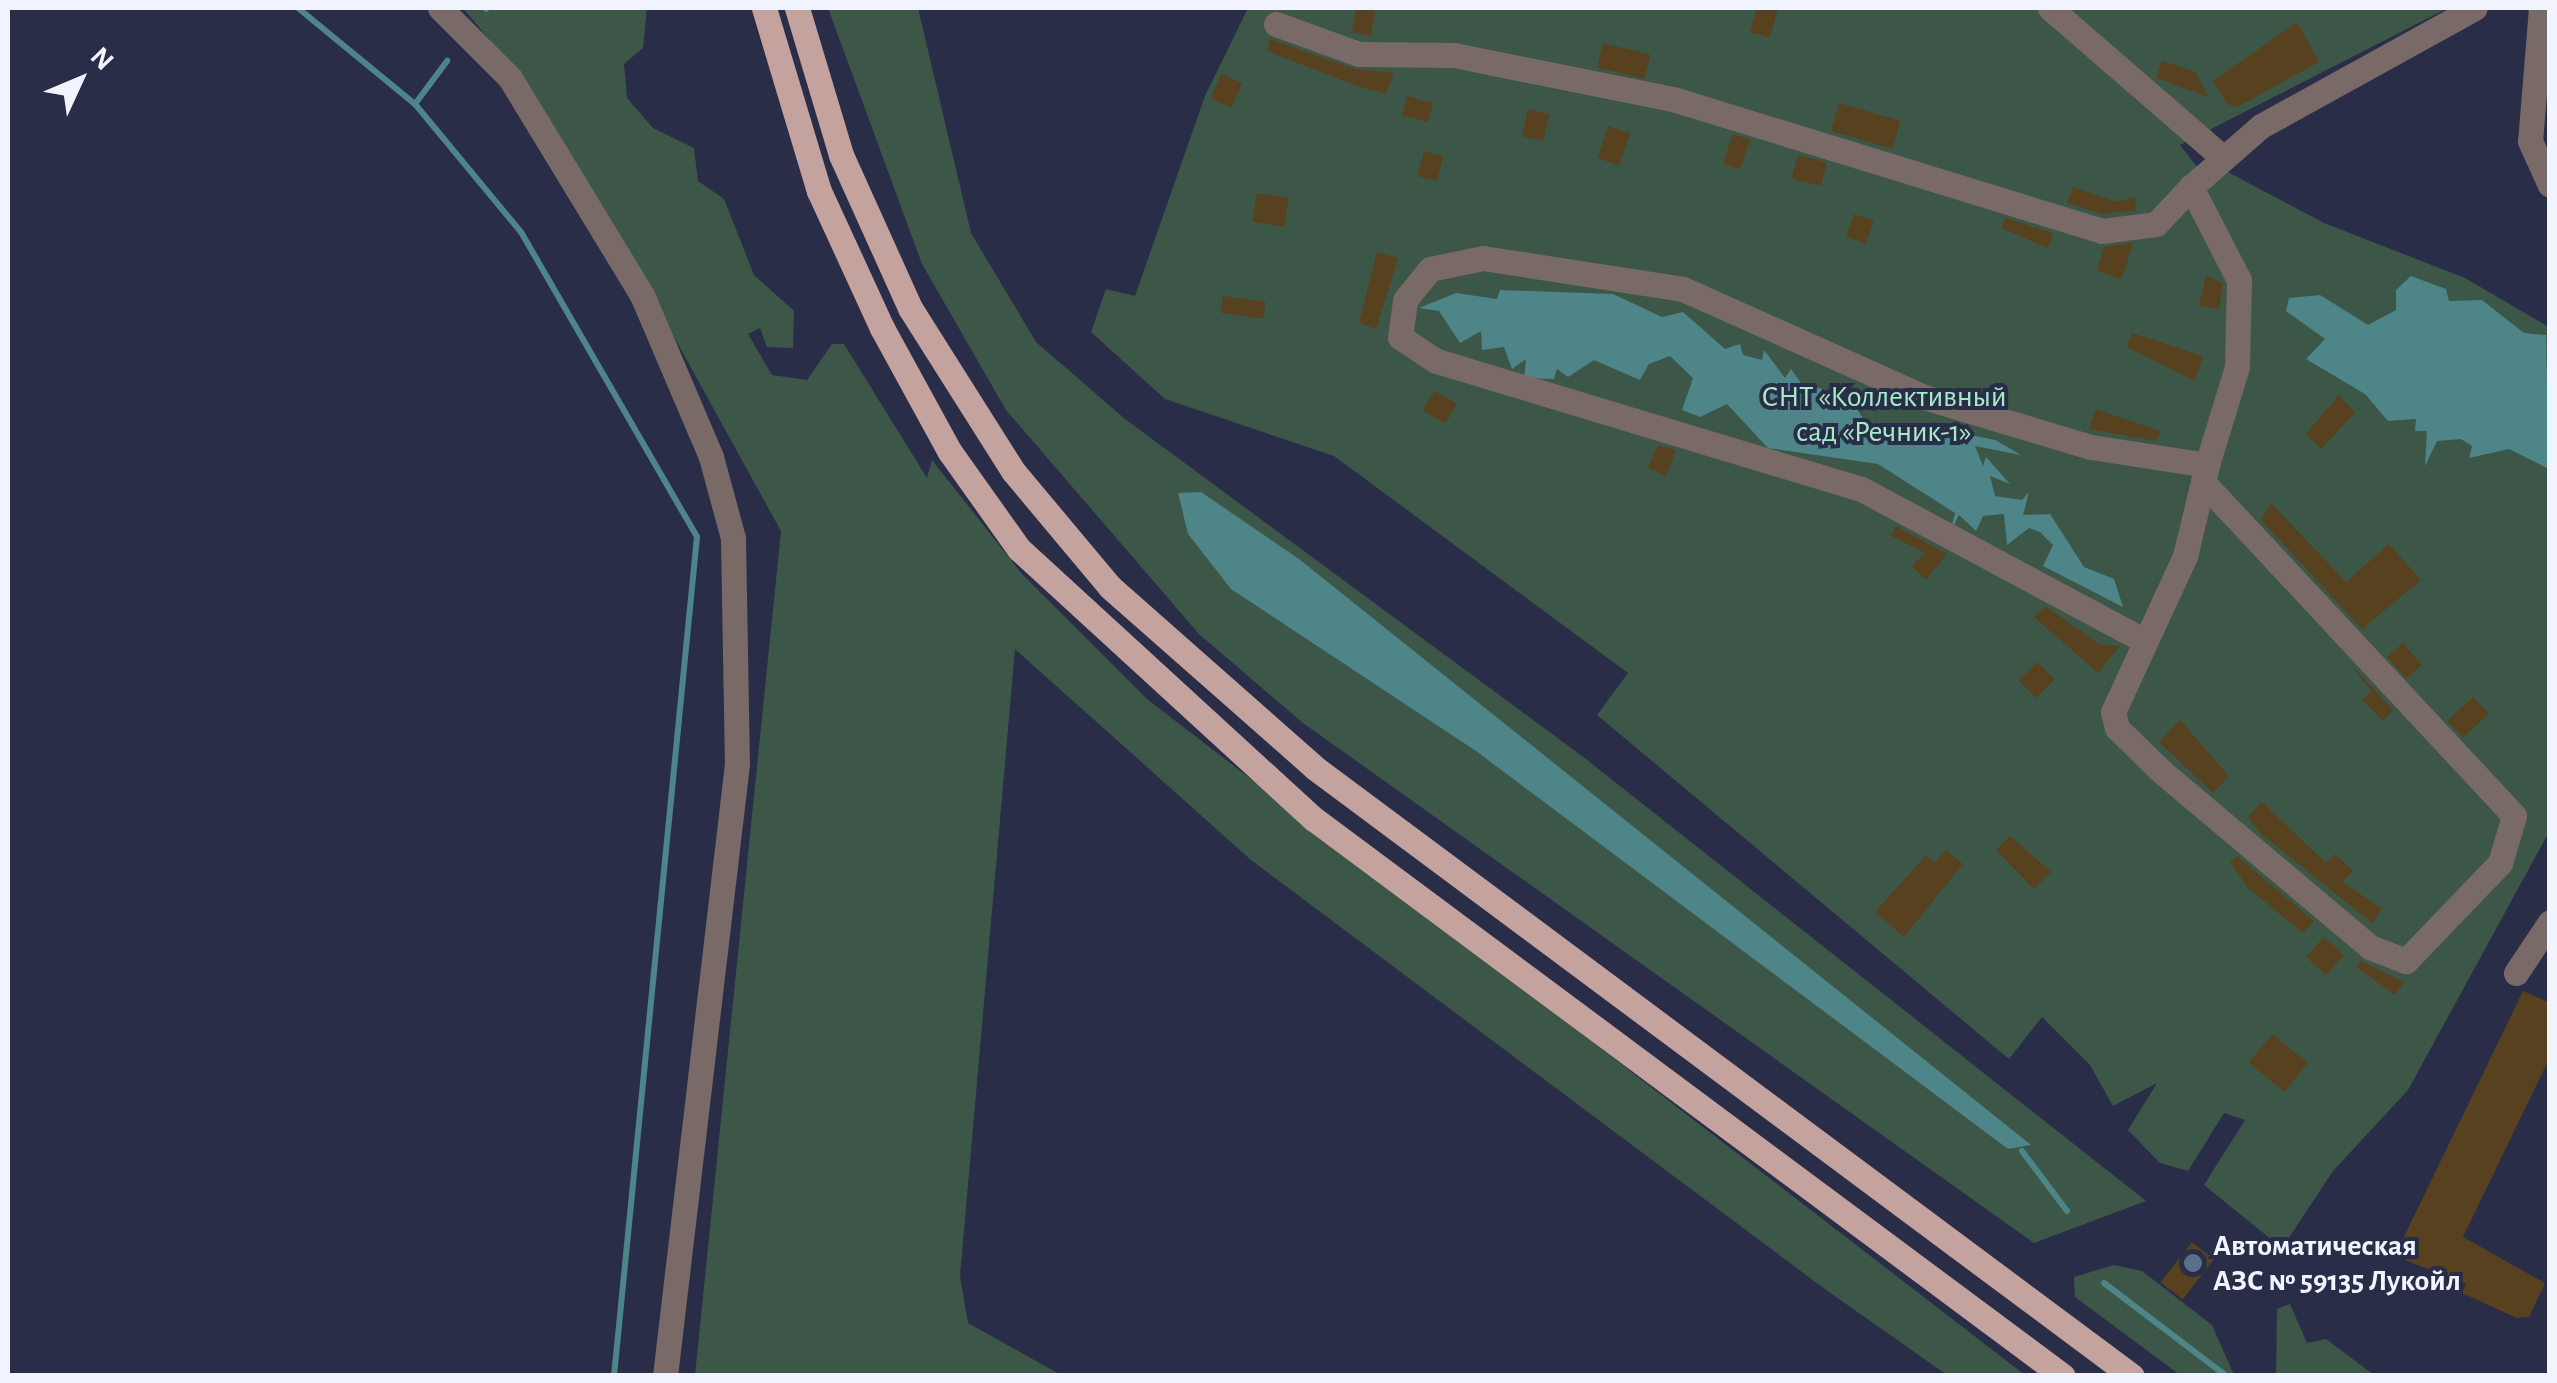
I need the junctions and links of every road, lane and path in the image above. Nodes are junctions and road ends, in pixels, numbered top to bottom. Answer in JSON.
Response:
{"nodes":[{"id":1,"x":440,"y":8,"type":"edge"},
{"id":2,"x":764,"y":8,"type":"edge"},
{"id":3,"x":797,"y":8,"type":"edge"},
{"id":4,"x":2050,"y":8,"type":"edge"},
{"id":5,"x":2475,"y":8,"type":"edge"},
{"id":6,"x":2541,"y":8,"type":"edge"},
{"id":7,"x":1276,"y":24,"type":"dead end"},
{"id":8,"x":2220,"y":155,"type":"junction"},
{"id":9,"x":2550,"y":185,"type":"edge"},
{"id":10,"x":2191,"y":187,"type":"junction"},
{"id":11,"x":2205,"y":474,"type":"junction"},
{"id":12,"x":2144,"y":640,"type":"junction"},
{"id":13,"x":2550,"y":922,"type":"edge"},
{"id":14,"x":2516,"y":974,"type":"dead end"},
{"id":15,"x":665,"y":1376,"type":"edge"},
{"id":16,"x":2063,"y":1376,"type":"edge"},
{"id":17,"x":2132,"y":1376,"type":"edge"}],
"edges":[{"from":1,"to":15,"type":"street"},
{"from":2,"to":16,"type":"main road"},
{"from":3,"to":17,"type":"main road"},
{"from":4,"to":8,"type":"street"},
{"from":5,"to":8,"type":"street"},
{"from":6,"to":9,"type":"street"},
{"from":7,"to":10,"type":"street"},
{"from":8,"to":10,"type":"street"},
{"from":10,"to":11,"type":"street"},
{"from":11,"to":12,"type":"street"},
{"from":11,"to":12,"type":"street"},
{"from":11,"to":12,"type":"street"},
{"from":13,"to":14,"type":"street"}]}
